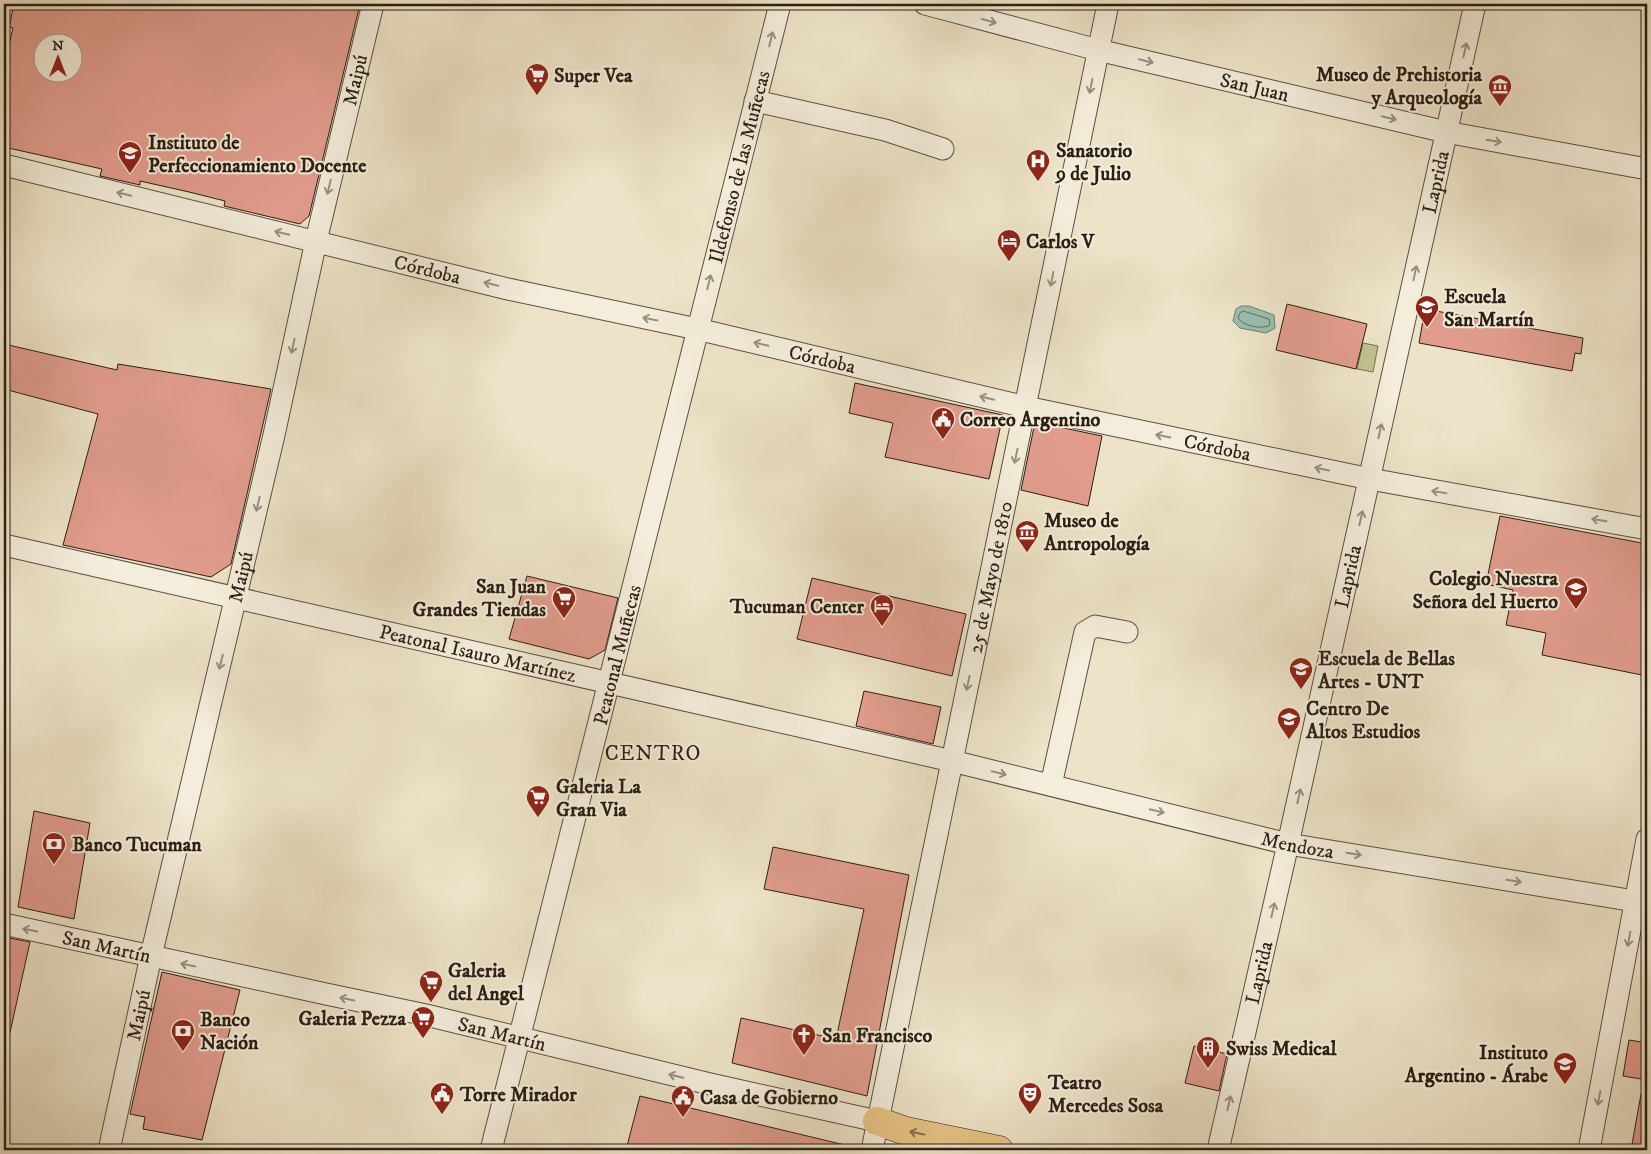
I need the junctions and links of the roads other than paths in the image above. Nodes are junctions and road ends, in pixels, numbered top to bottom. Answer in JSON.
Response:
{"nodes":[{"id":1,"x":373,"y":4,"type":"edge"},
{"id":2,"x":780,"y":4,"type":"edge"},
{"id":3,"x":925,"y":4,"type":"edge"},
{"id":4,"x":1108,"y":4,"type":"edge"},
{"id":5,"x":1475,"y":4,"type":"edge"},
{"id":6,"x":1098,"y":50,"type":"junction"},
{"id":7,"x":755,"y":101,"type":"junction"},
{"id":8,"x":1446,"y":132,"type":"junction"},
{"id":9,"x":943,"y":149,"type":"dead end"},
{"id":10,"x":4,"y":165,"type":"edge"},
{"id":11,"x":1647,"y":169,"type":"edge"},
{"id":12,"x":316,"y":241,"type":"junction"},
{"id":13,"x":697,"y":329,"type":"junction"},
{"id":14,"x":1026,"y":407,"type":"junction"},
{"id":15,"x":1370,"y":479,"type":"junction"},
{"id":16,"x":1647,"y":529,"type":"edge"},
{"id":17,"x":4,"y":545,"type":"edge"},
{"id":18,"x":236,"y":598,"type":"junction"},
{"id":19,"x":1127,"y":632,"type":"dead end"},
{"id":20,"x":611,"y":684,"type":"junction"},
{"id":21,"x":952,"y":761,"type":"junction"},
{"id":22,"x":1051,"y":785,"type":"junction"},
{"id":23,"x":1647,"y":839,"type":"edge"},
{"id":24,"x":1288,"y":844,"type":"junction"},
{"id":25,"x":1642,"y":902,"type":"edge"},
{"id":26,"x":4,"y":924,"type":"edge"},
{"id":27,"x":151,"y":956,"type":"junction"},
{"id":28,"x":520,"y":1038,"type":"junction"},
{"id":29,"x":877,"y":1121,"type":"junction"},
{"id":30,"x":108,"y":1150,"type":"edge"},
{"id":31,"x":491,"y":1150,"type":"edge"},
{"id":32,"x":872,"y":1150,"type":"edge"},
{"id":33,"x":999,"y":1150,"type":"edge"},
{"id":34,"x":1218,"y":1150,"type":"edge"},
{"id":35,"x":1589,"y":1150,"type":"edge"}],
"edges":[{"from":1,"to":12,"type":"street","name":"Maipú","one_way":true},
{"from":7,"to":2,"type":"street","name":"Ildefonso de las Muñecas","one_way":true},
{"from":3,"to":6,"type":"street","name":"San Juan","one_way":true},
{"from":4,"to":6,"type":"street","name":"25 de Mayo de 1810"},
{"from":8,"to":5,"type":"street","name":"Laprida","one_way":true},
{"from":6,"to":8,"type":"street","name":"San Juan","one_way":true},
{"from":6,"to":14,"type":"street","name":"25 de Mayo de 1810","one_way":true},
{"from":7,"to":9,"type":"street"},
{"from":13,"to":7,"type":"street","name":"Ildefonso de las Muñecas","one_way":true},
{"from":8,"to":11,"type":"street","name":"San Juan","one_way":true},
{"from":15,"to":8,"type":"street","name":"Laprida","one_way":true},
{"from":12,"to":10,"type":"street","name":"Córdoba","one_way":true},
{"from":13,"to":12,"type":"street","name":"Córdoba","one_way":true},
{"from":12,"to":18,"type":"street","name":"Maipú","one_way":true},
{"from":14,"to":13,"type":"street","name":"Córdoba","one_way":true},
{"from":13,"to":20,"type":"street","name":"Peatonal Muñecas"},
{"from":15,"to":14,"type":"street","name":"Córdoba","one_way":true},
{"from":14,"to":21,"type":"street","name":"25 de Mayo de 1810","one_way":true},
{"from":16,"to":15,"type":"street","name":"Córdoba","one_way":true},
{"from":24,"to":15,"type":"street","name":"Laprida","one_way":true},
{"from":17,"to":18,"type":"street","name":"Peatonal Isauro Martínez"},
{"from":18,"to":20,"type":"street","name":"Peatonal Isauro Martínez"},
{"from":18,"to":27,"type":"street","name":"Maipú","one_way":true},
{"from":19,"to":22,"type":"street"},
{"from":20,"to":21,"type":"street","name":"Peatonal Isauro Martínez"},
{"from":20,"to":28,"type":"street","name":"Peatonal Muñecas"},
{"from":21,"to":22,"type":"street","name":"Mendoza","one_way":true},
{"from":21,"to":29,"type":"street","name":"25 de Mayo de 1810"},
{"from":22,"to":24,"type":"street","name":"Mendoza","one_way":true},
{"from":23,"to":25,"type":"street"},
{"from":24,"to":25,"type":"street","name":"Mendoza","one_way":true},
{"from":34,"to":24,"type":"street","name":"Laprida","one_way":true},
{"from":25,"to":35,"type":"street","one_way":true},
{"from":27,"to":26,"type":"street","name":"San Martín","one_way":true},
{"from":28,"to":27,"type":"street","name":"San Martín","one_way":true},
{"from":27,"to":30,"type":"street","name":"Maipú"},
{"from":29,"to":28,"type":"street","name":"San Martín","one_way":true},
{"from":28,"to":31,"type":"street","name":"Peatonal Muñecas"},
{"from":29,"to":32,"type":"street","name":"25 de Mayo de 1810"},
{"from":33,"to":29,"type":"main road","name":"San Martín","one_way":true}]}
